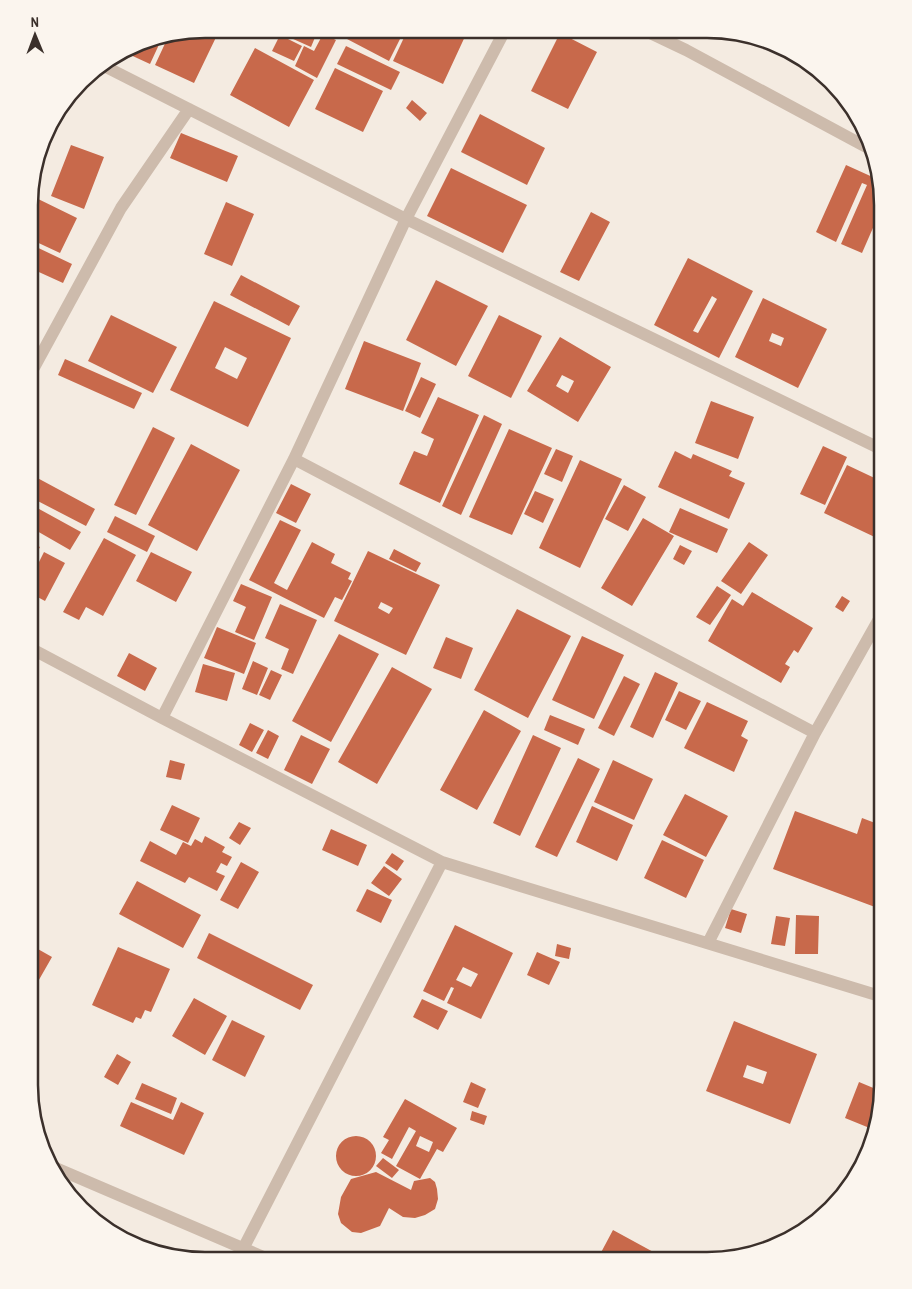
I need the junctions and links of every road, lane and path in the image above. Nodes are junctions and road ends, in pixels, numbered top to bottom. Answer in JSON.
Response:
{"nodes":[{"id":1,"x":501,"y":38,"type":"edge"},
{"id":2,"x":661,"y":38,"type":"edge"},
{"id":3,"x":109,"y":68,"type":"edge"},
{"id":4,"x":189,"y":109,"type":"junction"},
{"id":5,"x":863,"y":144,"type":"edge"},
{"id":6,"x":406,"y":219,"type":"junction"},
{"id":7,"x":38,"y":360,"type":"edge"},
{"id":8,"x":875,"y":446,"type":"edge"},
{"id":9,"x":294,"y":459,"type":"junction"},
{"id":10,"x":875,"y":627,"type":"edge"},
{"id":11,"x":38,"y":652,"type":"edge"},
{"id":12,"x":162,"y":718,"type":"junction"},
{"id":13,"x":815,"y":733,"type":"junction"},
{"id":14,"x":442,"y":862,"type":"junction"},
{"id":15,"x":708,"y":943,"type":"junction"},
{"id":16,"x":874,"y":994,"type":"edge"},
{"id":17,"x":62,"y":1171,"type":"edge"},
{"id":18,"x":244,"y":1247,"type":"junction"},
{"id":19,"x":254,"y":1252,"type":"edge"}],
"edges":[{"from":1,"to":6,"type":"street"},
{"from":2,"to":5,"type":"street"},
{"from":3,"to":4,"type":"street"},
{"from":4,"to":6,"type":"street"},
{"from":4,"to":7,"type":"street"},
{"from":6,"to":8,"type":"street"},
{"from":6,"to":9,"type":"street"},
{"from":9,"to":12,"type":"street"},
{"from":9,"to":13,"type":"street"},
{"from":10,"to":13,"type":"street"},
{"from":11,"to":12,"type":"street"},
{"from":12,"to":14,"type":"street"},
{"from":13,"to":15,"type":"street"},
{"from":14,"to":15,"type":"street"},
{"from":14,"to":18,"type":"street"},
{"from":15,"to":16,"type":"street"},
{"from":17,"to":18,"type":"street"},
{"from":18,"to":19,"type":"street"}]}
